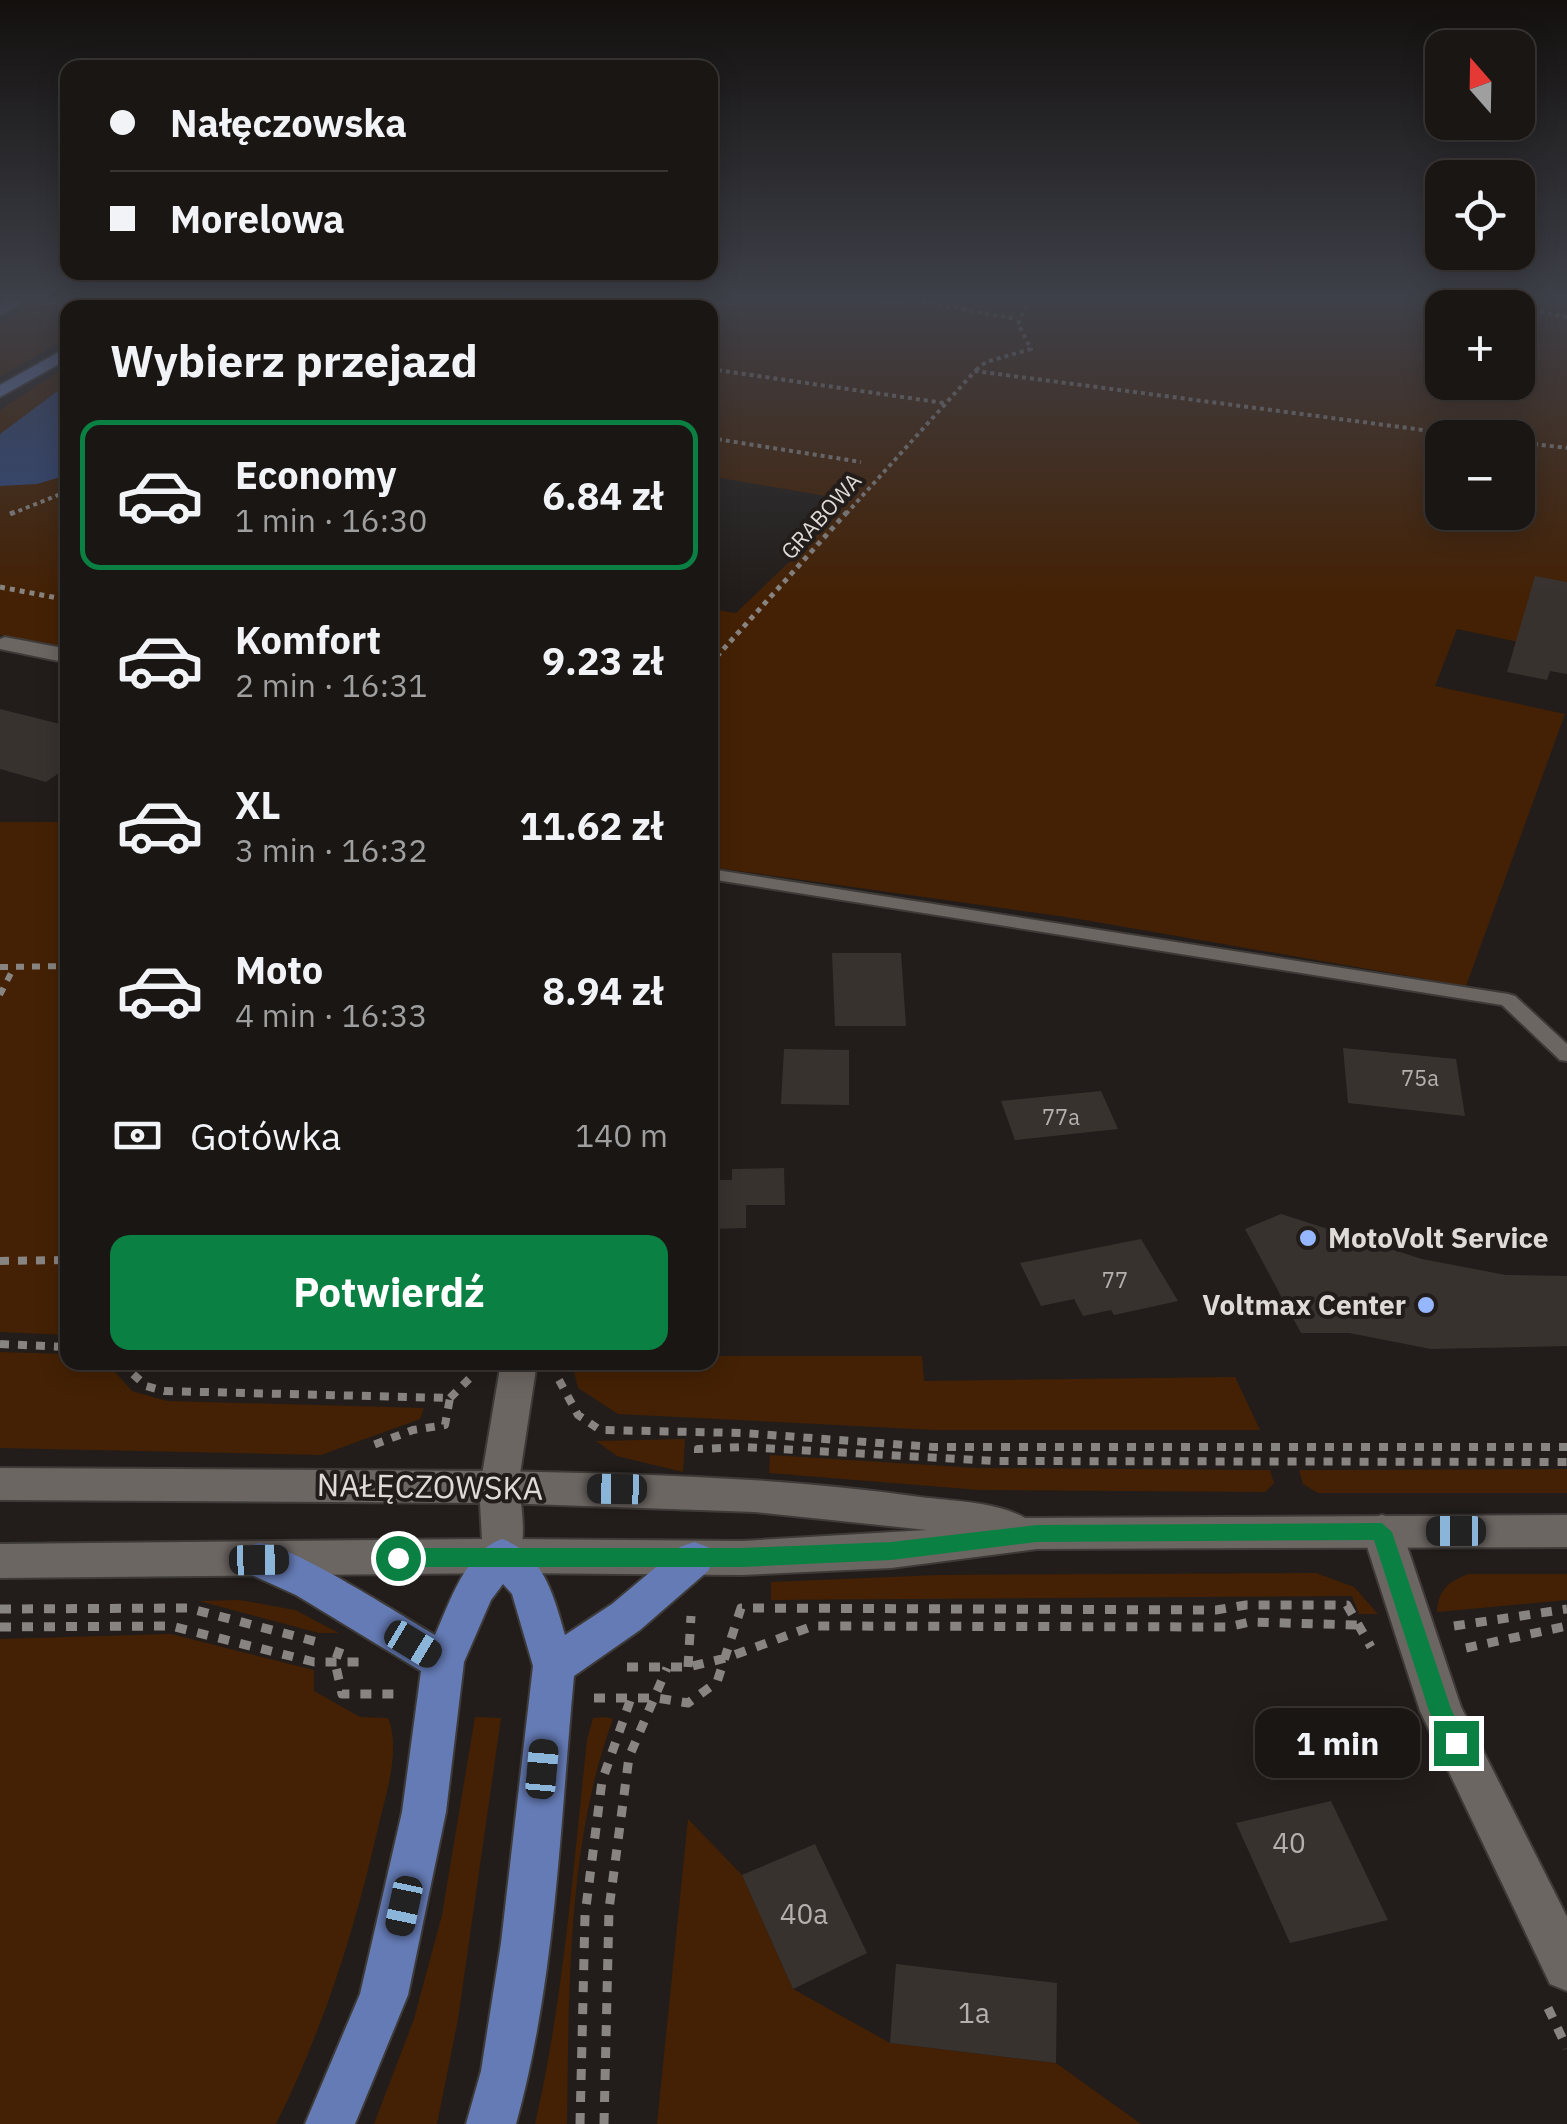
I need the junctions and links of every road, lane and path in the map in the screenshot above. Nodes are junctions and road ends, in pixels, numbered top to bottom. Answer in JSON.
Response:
{"nodes":[{"id":1,"x":913,"y":398,"type":"edge"},
{"id":2,"x":950,"y":398,"type":"edge"},
{"id":3,"x":1180,"y":398,"type":"edge"},
{"id":4,"x":946,"y":403,"type":"junction"},
{"id":5,"x":1425,"y":430,"type":"edge"},
{"id":6,"x":718,"y":439,"type":"edge"},
{"id":7,"x":1535,"y":444,"type":"edge"},
{"id":8,"x":1567,"y":448,"type":"edge"},
{"id":9,"x":862,"y":462,"type":"dead end"},
{"id":10,"x":60,"y":494,"type":"edge"},
{"id":11,"x":10,"y":514,"type":"dead end"},
{"id":12,"x":0,"y":587,"type":"edge"},
{"id":13,"x":60,"y":598,"type":"edge"},
{"id":14,"x":4,"y":644,"type":"dead end"},
{"id":15,"x":60,"y":654,"type":"edge"},
{"id":16,"x":718,"y":655,"type":"edge"},
{"id":17,"x":718,"y":875,"type":"edge"},
{"id":18,"x":60,"y":966,"type":"edge"},
{"id":19,"x":0,"y":967,"type":"edge"},
{"id":20,"x":14,"y":967,"type":"junction"},
{"id":21,"x":0,"y":995,"type":"edge"},
{"id":22,"x":1567,"y":1054,"type":"edge"},
{"id":23,"x":0,"y":1260,"type":"edge"},
{"id":24,"x":60,"y":1260,"type":"edge"},
{"id":25,"x":0,"y":1344,"type":"edge"},
{"id":26,"x":60,"y":1347,"type":"edge"},
{"id":27,"x":128,"y":1370,"type":"edge"},
{"id":28,"x":492,"y":1370,"type":"edge"},
{"id":29,"x":501,"y":1370,"type":"edge"},
{"id":30,"x":557,"y":1370,"type":"edge"},
{"id":31,"x":450,"y":1398,"type":"junction"},
{"id":32,"x":444,"y":1424,"type":"dead end"},
{"id":33,"x":1567,"y":1447,"type":"edge"},
{"id":34,"x":698,"y":1449,"type":"dead end"},
{"id":35,"x":1567,"y":1462,"type":"edge"},
{"id":36,"x":0,"y":1484,"type":"edge"},
{"id":37,"x":498,"y":1487,"type":"junction"},
{"id":38,"x":1567,"y":1531,"type":"edge"},
{"id":39,"x":1382,"y":1532,"type":"junction"},
{"id":40,"x":1037,"y":1534,"type":"junction"},
{"id":41,"x":502,"y":1556,"type":"junction"},
{"id":42,"x":694,"y":1558,"type":"junction"},
{"id":43,"x":0,"y":1560,"type":"edge"},
{"id":44,"x":259,"y":1560,"type":"junction"},
{"id":45,"x":1567,"y":1608,"type":"edge"},
{"id":46,"x":0,"y":1609,"type":"edge"},
{"id":47,"x":1356,"y":1625,"type":"junction"},
{"id":48,"x":1449,"y":1626,"type":"dead end"},
{"id":49,"x":1567,"y":1626,"type":"edge"},
{"id":50,"x":0,"y":1627,"type":"edge"},
{"id":51,"x":1460,"y":1650,"type":"dead end"},
{"id":52,"x":1376,"y":1654,"type":"dead end"},
{"id":53,"x":726,"y":1658,"type":"junction"},
{"id":54,"x":335,"y":1662,"type":"junction"},
{"id":55,"x":688,"y":1667,"type":"dead end"},
{"id":56,"x":667,"y":1668,"type":"dead end"},
{"id":57,"x":442,"y":1678,"type":"junction"},
{"id":58,"x":551,"y":1682,"type":"junction"},
{"id":59,"x":631,"y":1698,"type":"junction"},
{"id":60,"x":657,"y":1698,"type":"junction"},
{"id":61,"x":1567,"y":1967,"type":"edge"},
{"id":62,"x":330,"y":2124,"type":"edge"},
{"id":63,"x":491,"y":2124,"type":"edge"},
{"id":64,"x":580,"y":2124,"type":"edge"},
{"id":65,"x":604,"y":2124,"type":"edge"}],
"edges":[{"from":1,"to":4,"type":"path"},
{"from":2,"to":4,"type":"path","name":"GRABOWA"},
{"from":3,"to":5,"type":"path"},
{"from":4,"to":16,"type":"path","name":"GRABOWA"},
{"from":6,"to":9,"type":"path"},
{"from":7,"to":8,"type":"path"},
{"from":10,"to":11,"type":"path"},
{"from":12,"to":13,"type":"path"},
{"from":14,"to":15,"type":"street"},
{"from":17,"to":22,"type":"lane"},
{"from":18,"to":20,"type":"path"},
{"from":19,"to":20,"type":"path"},
{"from":20,"to":21,"type":"path"},
{"from":23,"to":24,"type":"path"},
{"from":25,"to":26,"type":"path"},
{"from":27,"to":31,"type":"path"},
{"from":28,"to":31,"type":"path"},
{"from":29,"to":37,"type":"street"},
{"from":30,"to":33,"type":"path"},
{"from":31,"to":32,"type":"path"},
{"from":34,"to":35,"type":"path"},
{"from":36,"to":37,"type":"street","name":"NAŁĘCZOWSKA"},
{"from":37,"to":40,"type":"street","name":"NAŁĘCZOWSKA"},
{"from":37,"to":41,"type":"street"},
{"from":38,"to":39,"type":"street","name":"NAŁĘCZOWSKA"},
{"from":39,"to":40,"type":"street","name":"NAŁĘCZOWSKA"},
{"from":39,"to":61,"type":"street"},
{"from":40,"to":42,"type":"street","name":"NAŁĘCZOWSKA"},
{"from":41,"to":42,"type":"street","name":"NAŁĘCZOWSKA"},
{"from":41,"to":44,"type":"street","name":"NAŁĘCZOWSKA"},
{"from":41,"to":57,"type":"main road"},
{"from":41,"to":58,"type":"main road"},
{"from":42,"to":58,"type":"main road"},
{"from":43,"to":44,"type":"street","name":"NAŁĘCZOWSKA"},
{"from":44,"to":57,"type":"main road"},
{"from":45,"to":48,"type":"path"},
{"from":46,"to":54,"type":"path"},
{"from":47,"to":52,"type":"path"},
{"from":47,"to":53,"type":"path"},
{"from":47,"to":53,"type":"path"},
{"from":49,"to":51,"type":"path"},
{"from":50,"to":54,"type":"path"},
{"from":53,"to":55,"type":"path"},
{"from":53,"to":60,"type":"path"},
{"from":54,"to":57,"type":"path"},
{"from":56,"to":60,"type":"path"},
{"from":57,"to":62,"type":"main road"},
{"from":58,"to":59,"type":"path"},
{"from":58,"to":63,"type":"main road"},
{"from":59,"to":60,"type":"path"},
{"from":59,"to":64,"type":"path"},
{"from":60,"to":65,"type":"path"}]}
